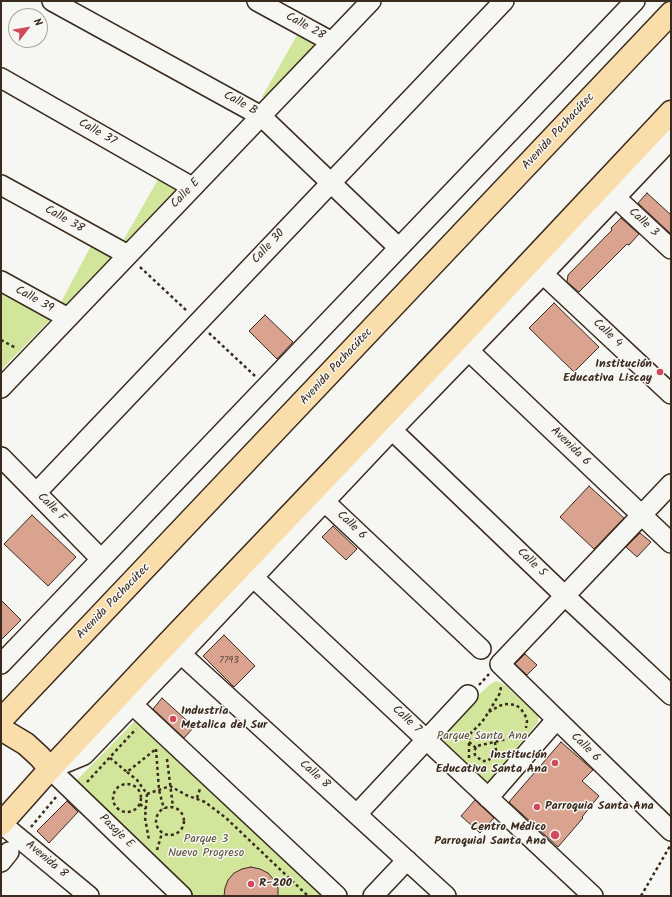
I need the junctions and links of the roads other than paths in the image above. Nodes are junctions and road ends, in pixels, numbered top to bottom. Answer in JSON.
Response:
{"nodes":[{"id":1,"x":52,"y":1,"type":"edge"},
{"id":2,"x":257,"y":1,"type":"edge"},
{"id":3,"x":370,"y":1,"type":"edge"},
{"id":4,"x":504,"y":1,"type":"edge"},
{"id":5,"x":635,"y":1,"type":"edge"},
{"id":6,"x":671,"y":13,"type":"edge"},
{"id":7,"x":332,"y":42,"type":"junction"},
{"id":8,"x":1,"y":78,"type":"edge"},
{"id":9,"x":671,"y":112,"type":"edge"},
{"id":10,"x":261,"y":116,"type":"junction"},
{"id":11,"x":671,"y":139,"type":"edge"},
{"id":12,"x":330,"y":182,"type":"junction"},
{"id":13,"x":1,"y":185,"type":"edge"},
{"id":14,"x":192,"y":187,"type":"junction"},
{"id":15,"x":615,"y":197,"type":"junction"},
{"id":16,"x":399,"y":248,"type":"junction"},
{"id":17,"x":671,"y":249,"type":"edge"},
{"id":18,"x":128,"y":255,"type":"junction"},
{"id":19,"x":543,"y":274,"type":"junction"},
{"id":20,"x":1,"y":281,"type":"edge"},
{"id":21,"x":68,"y":318,"type":"junction"},
{"id":22,"x":469,"y":351,"type":"junction"},
{"id":23,"x":1,"y":388,"type":"edge"},
{"id":24,"x":671,"y":394,"type":"edge"},
{"id":25,"x":392,"y":430,"type":"junction"},
{"id":26,"x":1,"y":457,"type":"edge"},
{"id":27,"x":671,"y":484,"type":"edge"},
{"id":28,"x":36,"y":493,"type":"junction"},
{"id":29,"x":325,"y":502,"type":"junction"},
{"id":30,"x":640,"y":515,"type":"junction"},
{"id":31,"x":671,"y":544,"type":"edge"},
{"id":32,"x":101,"y":559,"type":"junction"},
{"id":33,"x":254,"y":578,"type":"junction"},
{"id":34,"x":564,"y":595,"type":"junction"},
{"id":35,"x":481,"y":649,"type":"dead end"},
{"id":36,"x":181,"y":654,"type":"junction"},
{"id":37,"x":1,"y":664,"type":"edge"},
{"id":38,"x":468,"y":695,"type":"road end"},
{"id":39,"x":671,"y":695,"type":"edge"},
{"id":40,"x":133,"y":705,"type":"junction"},
{"id":41,"x":1,"y":720,"type":"edge"},
{"id":42,"x":556,"y":720,"type":"junction"},
{"id":43,"x":1,"y":729,"type":"edge"},
{"id":44,"x":426,"y":740,"type":"junction"},
{"id":45,"x":50,"y":769,"type":"junction"},
{"id":46,"x":488,"y":798,"type":"junction"},
{"id":47,"x":357,"y":814,"type":"junction"},
{"id":48,"x":4,"y":816,"type":"edge"},
{"id":49,"x":671,"y":831,"type":"edge"},
{"id":50,"x":10,"y":851,"type":"edge"},
{"id":51,"x":407,"y":860,"type":"junction"},
{"id":52,"x":90,"y":896,"type":"edge"},
{"id":53,"x":182,"y":896,"type":"edge"},
{"id":54,"x":336,"y":896,"type":"edge"},
{"id":55,"x":373,"y":896,"type":"edge"},
{"id":56,"x":446,"y":896,"type":"edge"},
{"id":57,"x":593,"y":896,"type":"edge"}],
"edges":[{"from":1,"to":10,"type":"street","name":"Calle B"},
{"from":2,"to":7,"type":"street","name":"Calle 28"},
{"from":3,"to":7,"type":"street","name":"Calle E"},
{"from":4,"to":12,"type":"street","name":"Calle 30"},
{"from":5,"to":16,"type":"street"},
{"from":6,"to":41,"type":"main road","name":"Avenida Pachacútec"},
{"from":7,"to":10,"type":"street","name":"Calle E"},
{"from":8,"to":14,"type":"street","name":"Calle 37"},
{"from":9,"to":45,"type":"main road"},
{"from":10,"to":12,"type":"street","name":"Calle B"},
{"from":10,"to":14,"type":"street","name":"Calle E"},
{"from":11,"to":15,"type":"street"},
{"from":12,"to":16,"type":"street","name":"Calle B"},
{"from":12,"to":28,"type":"street","name":"Calle 30"},
{"from":13,"to":18,"type":"street","name":"Calle 38"},
{"from":14,"to":18,"type":"street","name":"Calle E"},
{"from":15,"to":17,"type":"street","name":"Calle 3"},
{"from":15,"to":19,"type":"street"},
{"from":16,"to":32,"type":"street"},
{"from":18,"to":21,"type":"street","name":"Calle E"},
{"from":19,"to":22,"type":"street"},
{"from":19,"to":24,"type":"street","name":"Calle 4"},
{"from":20,"to":21,"type":"street","name":"Calle 39"},
{"from":21,"to":23,"type":"street","name":"Calle E"},
{"from":22,"to":25,"type":"street"},
{"from":22,"to":30,"type":"street","name":"Avenida 6"},
{"from":25,"to":29,"type":"street"},
{"from":25,"to":34,"type":"street","name":"Calle 5"},
{"from":26,"to":28,"type":"street","name":"Calle F"},
{"from":27,"to":30,"type":"street"},
{"from":28,"to":32,"type":"street","name":"Calle F"},
{"from":29,"to":33,"type":"street"},
{"from":29,"to":35,"type":"street","name":"Calle 6"},
{"from":30,"to":31,"type":"street","name":"Avenida 6"},
{"from":30,"to":34,"type":"street"},
{"from":32,"to":37,"type":"street"},
{"from":33,"to":36,"type":"street"},
{"from":33,"to":44,"type":"street","name":"Calle 7"},
{"from":34,"to":39,"type":"street","name":"Calle 5"},
{"from":34,"to":42,"type":"street","name":"Calle 6"},
{"from":36,"to":40,"type":"street"},
{"from":36,"to":47,"type":"street","name":"Calle 8"},
{"from":38,"to":44,"type":"street"},
{"from":40,"to":45,"type":"street"},
{"from":40,"to":54,"type":"street"},
{"from":42,"to":46,"type":"street"},
{"from":42,"to":49,"type":"street","name":"Calle 6"},
{"from":43,"to":45,"type":"main road"},
{"from":44,"to":46,"type":"street","name":"Calle 7"},
{"from":44,"to":47,"type":"street"},
{"from":45,"to":48,"type":"main road"},
{"from":45,"to":53,"type":"street","name":"Pasaje E"},
{"from":46,"to":57,"type":"street","name":"Calle 7"},
{"from":47,"to":51,"type":"street","name":"Calle 8"},
{"from":48,"to":50,"type":"street","name":"Avenida 8"},
{"from":50,"to":52,"type":"street","name":"Avenida 8"},
{"from":51,"to":55,"type":"street"},
{"from":51,"to":56,"type":"street","name":"Calle 8"}]}
